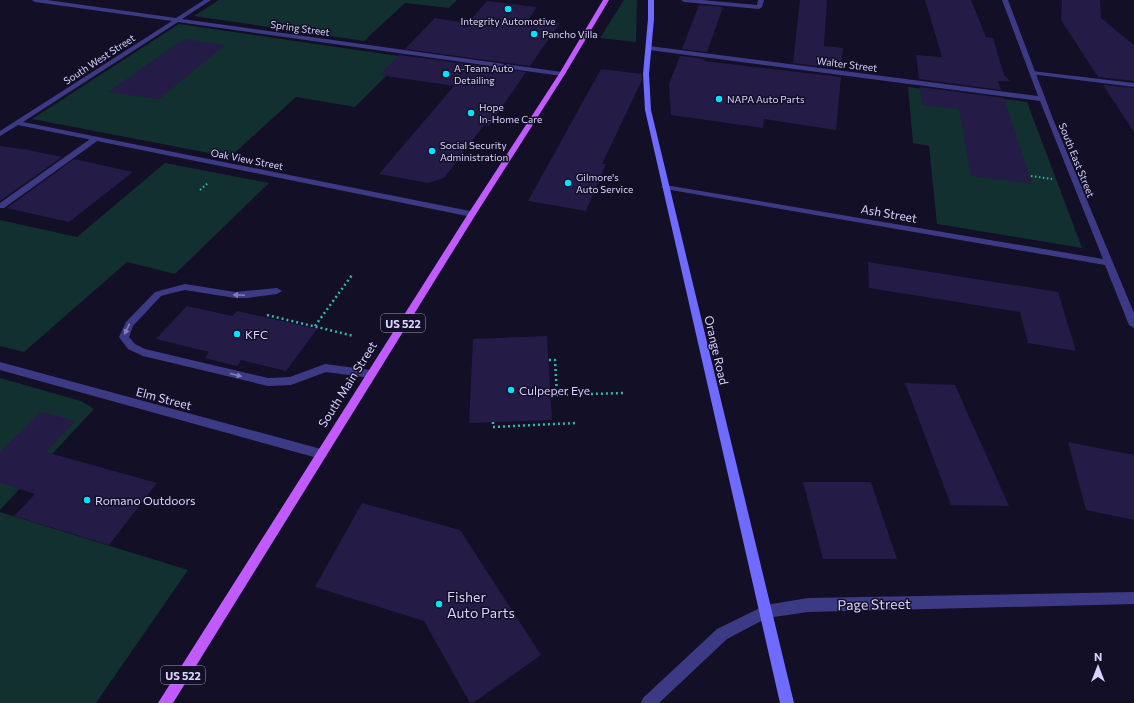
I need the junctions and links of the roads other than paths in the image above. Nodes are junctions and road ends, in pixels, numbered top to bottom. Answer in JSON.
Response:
{"nodes":[{"id":1,"x":35,"y":0,"type":"edge"},
{"id":2,"x":208,"y":0,"type":"edge"},
{"id":3,"x":606,"y":0,"type":"edge"},
{"id":4,"x":651,"y":0,"type":"edge"},
{"id":5,"x":684,"y":0,"type":"edge"},
{"id":6,"x":761,"y":0,"type":"edge"},
{"id":7,"x":1005,"y":0,"type":"edge"},
{"id":8,"x":178,"y":20,"type":"junction"},
{"id":9,"x":649,"y":48,"type":"junction"},
{"id":10,"x":1032,"y":73,"type":"junction"},
{"id":11,"x":562,"y":74,"type":"junction"},
{"id":12,"x":1134,"y":85,"type":"edge"},
{"id":13,"x":1042,"y":99,"type":"junction"},
{"id":14,"x":18,"y":123,"type":"junction"},
{"id":15,"x":0,"y":134,"type":"edge"},
{"id":16,"x":96,"y":139,"type":"junction"},
{"id":17,"x":666,"y":187,"type":"junction"},
{"id":18,"x":1,"y":206,"type":"dead end"},
{"id":19,"x":472,"y":214,"type":"junction"},
{"id":20,"x":1108,"y":263,"type":"junction"},
{"id":21,"x":278,"y":291,"type":"dead end"},
{"id":22,"x":1129,"y":303,"type":"edge"},
{"id":23,"x":1134,"y":325,"type":"edge"},
{"id":24,"x":0,"y":366,"type":"edge"},
{"id":25,"x":371,"y":374,"type":"junction"},
{"id":26,"x":321,"y":454,"type":"junction"},
{"id":27,"x":1134,"y":598,"type":"edge"},
{"id":28,"x":766,"y":612,"type":"junction"},
{"id":29,"x":165,"y":703,"type":"edge"},
{"id":30,"x":648,"y":703,"type":"edge"},
{"id":31,"x":788,"y":703,"type":"edge"}],
"edges":[{"from":1,"to":8,"type":"street","name":"Spring Street"},
{"from":2,"to":8,"type":"street","name":"South West Street"},
{"from":3,"to":11,"type":"main road","name":"South Main Street","number":"US 522"},
{"from":4,"to":9,"type":"main road","name":"Orange Road"},
{"from":5,"to":6,"type":"street"},
{"from":7,"to":10,"type":"street","name":"South East Street"},
{"from":8,"to":11,"type":"street","name":"Spring Street"},
{"from":8,"to":14,"type":"street","name":"South West Street"},
{"from":9,"to":13,"type":"street","name":"Walter Street"},
{"from":9,"to":17,"type":"main road","name":"Orange Road"},
{"from":10,"to":12,"type":"street"},
{"from":10,"to":13,"type":"street","name":"South East Street"},
{"from":11,"to":19,"type":"main road","name":"South Main Street","number":"US 522"},
{"from":13,"to":20,"type":"street","name":"South East Street"},
{"from":14,"to":15,"type":"street","name":"South West Street"},
{"from":14,"to":16,"type":"street","name":"Oak View Street"},
{"from":16,"to":18,"type":"street"},
{"from":16,"to":19,"type":"street","name":"Oak View Street"},
{"from":17,"to":20,"type":"street","name":"Ash Street"},
{"from":17,"to":28,"type":"main road","name":"Orange Road"},
{"from":19,"to":25,"type":"main road","name":"South Main Street","number":"US 522"},
{"from":20,"to":22,"type":"street","name":"South East Street"},
{"from":21,"to":25,"type":"street","one_way":true},
{"from":22,"to":23,"type":"street","name":"South East Street"},
{"from":24,"to":26,"type":"street","name":"Elm Street"},
{"from":25,"to":26,"type":"main road","name":"South Main Street","number":"US 522"},
{"from":26,"to":29,"type":"main road","name":"South Main Street","number":"US 522"},
{"from":27,"to":28,"type":"street","name":"Page Street"},
{"from":28,"to":30,"type":"street","name":"Page Street"},
{"from":28,"to":31,"type":"main road","name":"Orange Road"}]}
